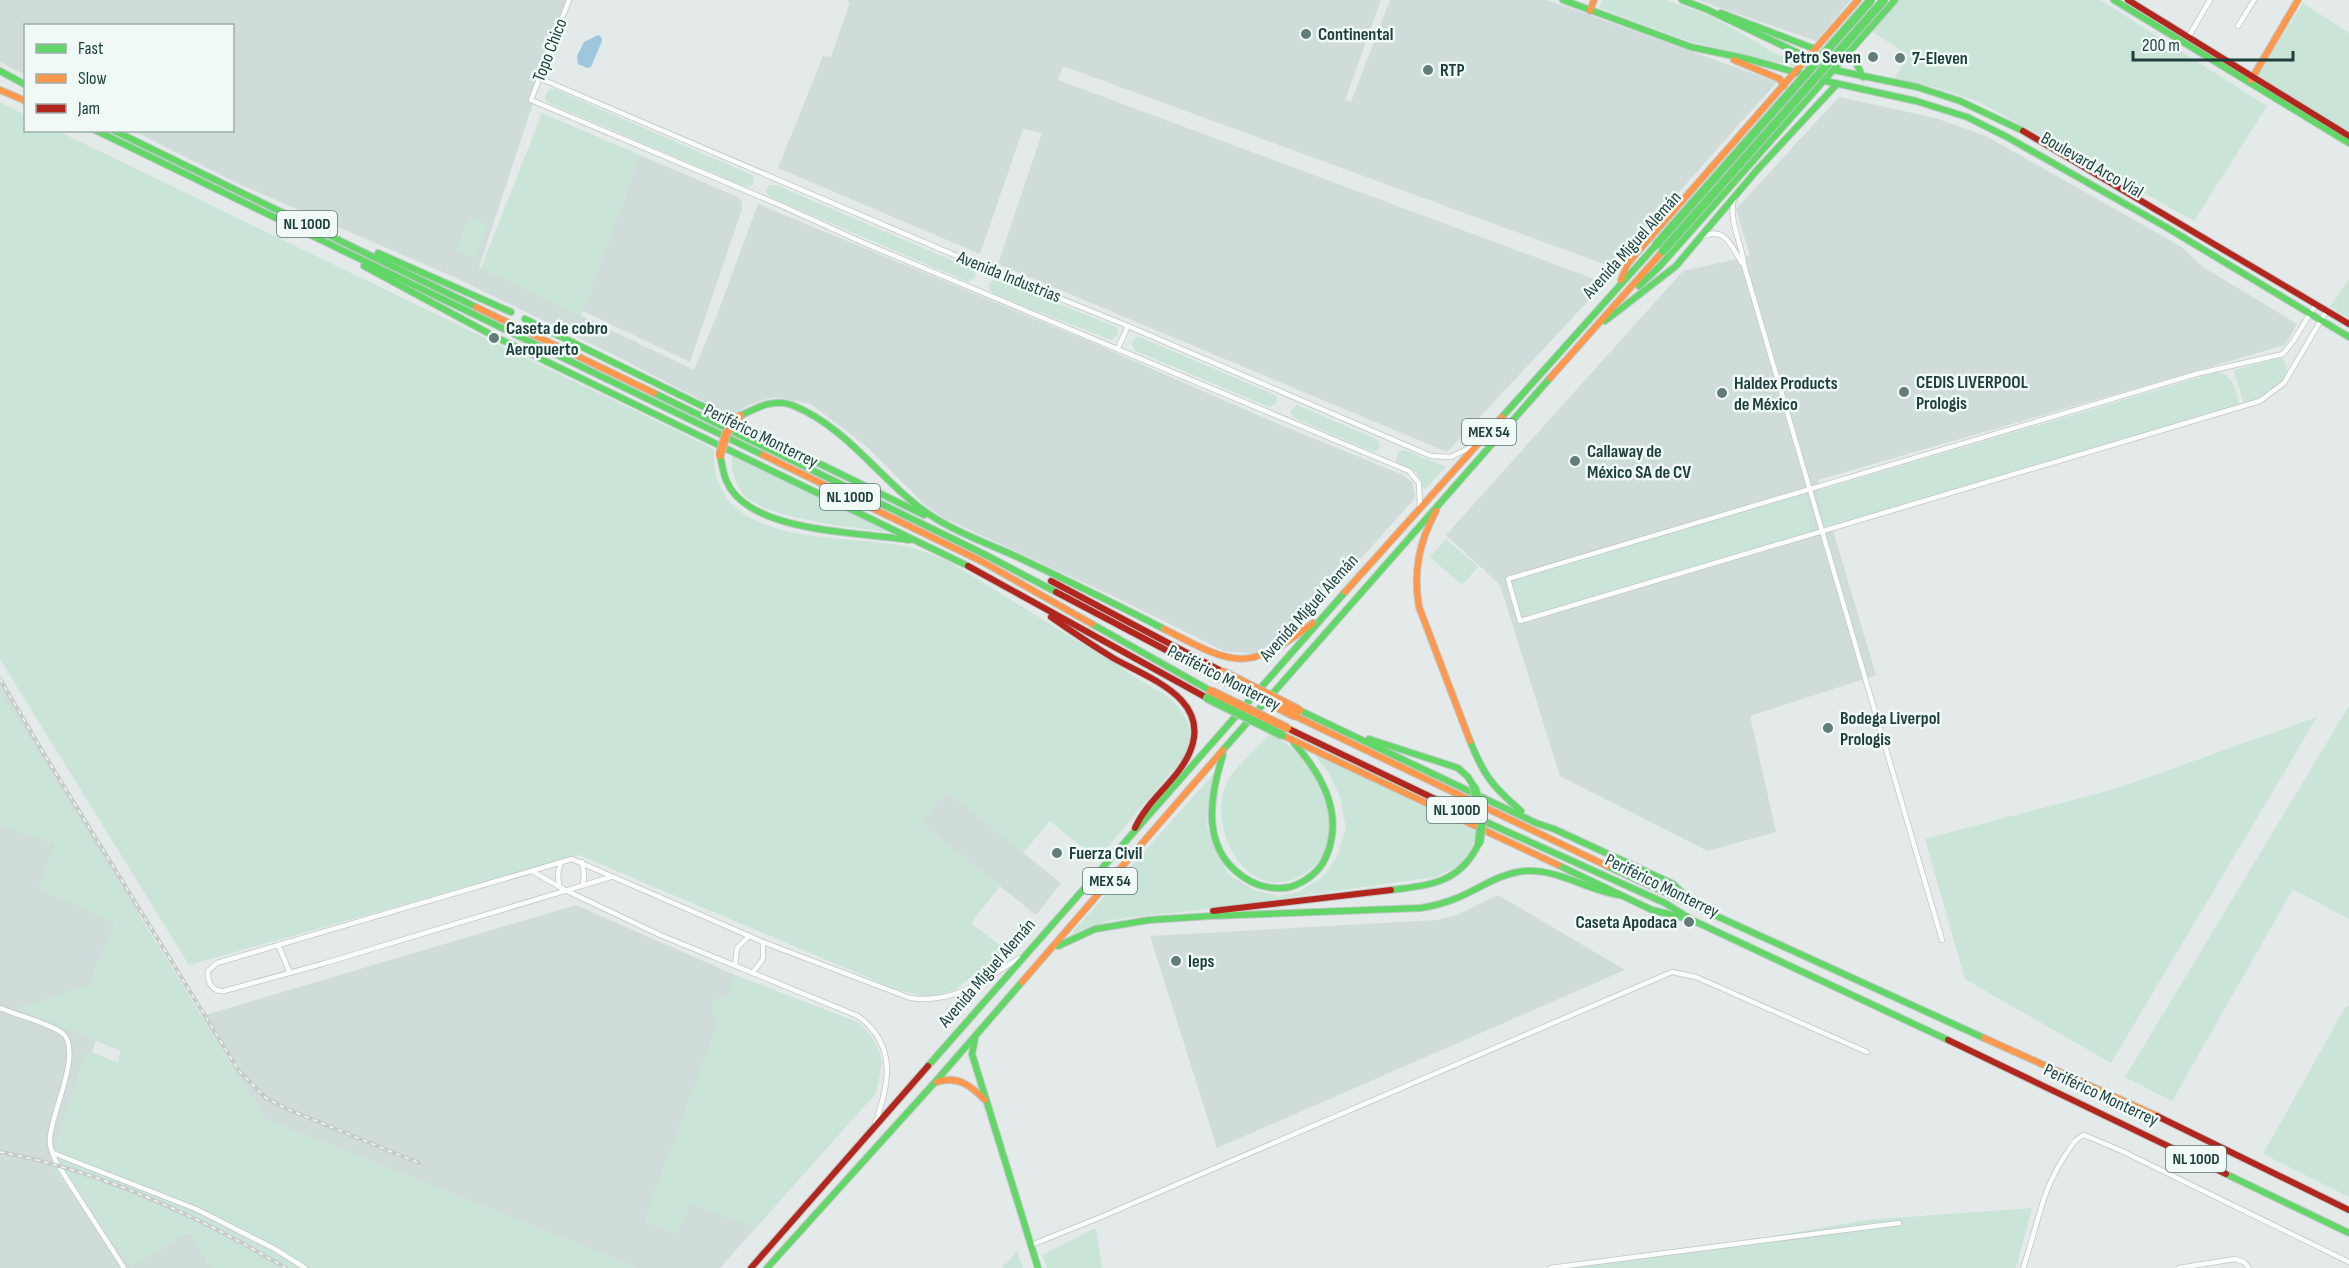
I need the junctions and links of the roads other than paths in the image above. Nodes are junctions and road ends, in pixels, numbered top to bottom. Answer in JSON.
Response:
{"nodes":[{"id":1,"x":569,"y":0,"type":"edge"},
{"id":2,"x":1563,"y":0,"type":"edge"},
{"id":3,"x":1594,"y":0,"type":"edge"},
{"id":4,"x":1682,"y":0,"type":"edge"},
{"id":5,"x":1858,"y":0,"type":"edge"},
{"id":6,"x":1871,"y":0,"type":"edge"},
{"id":7,"x":1884,"y":0,"type":"edge"},
{"id":8,"x":1895,"y":0,"type":"edge"},
{"id":9,"x":2114,"y":0,"type":"edge"},
{"id":10,"x":2128,"y":0,"type":"edge"},
{"id":11,"x":2210,"y":0,"type":"edge"},
{"id":12,"x":2254,"y":0,"type":"edge"},
{"id":13,"x":2298,"y":0,"type":"edge"},
{"id":14,"x":1706,"y":9,"type":"junction"},
{"id":15,"x":1590,"y":10,"type":"junction"},
{"id":16,"x":2238,"y":26,"type":"dead end"},
{"id":17,"x":2172,"y":31,"type":"junction"},
{"id":18,"x":1826,"y":35,"type":"junction"},
{"id":19,"x":2189,"y":36,"type":"junction"},
{"id":20,"x":1815,"y":49,"type":"junction"},
{"id":21,"x":1850,"y":51,"type":"junction"},
{"id":22,"x":1713,"y":52,"type":"junction"},
{"id":23,"x":1808,"y":58,"type":"junction"},
{"id":24,"x":1834,"y":70,"type":"junction"},
{"id":25,"x":0,"y":71,"type":"edge"},
{"id":26,"x":1797,"y":72,"type":"junction"},
{"id":27,"x":1863,"y":77,"type":"junction"},
{"id":28,"x":539,"y":78,"type":"junction"},
{"id":29,"x":2251,"y":80,"type":"junction"},
{"id":30,"x":1824,"y":81,"type":"junction"},
{"id":31,"x":1837,"y":84,"type":"junction"},
{"id":32,"x":24,"y":85,"type":"edge"},
{"id":33,"x":1783,"y":88,"type":"junction"},
{"id":34,"x":0,"y":90,"type":"edge"},
{"id":35,"x":24,"y":99,"type":"edge"},
{"id":36,"x":531,"y":100,"type":"joint"},
{"id":37,"x":1803,"y":105,"type":"junction"},
{"id":38,"x":2293,"y":105,"type":"junction"},
{"id":39,"x":99,"y":132,"type":"edge"},
{"id":40,"x":117,"y":132,"type":"edge"},
{"id":41,"x":2349,"y":136,"type":"edge"},
{"id":42,"x":2349,"y":143,"type":"edge"},
{"id":43,"x":1767,"y":145,"type":"junction"},
{"id":44,"x":1757,"y":170,"type":"junction"},
{"id":45,"x":1736,"y":195,"type":"junction"},
{"id":46,"x":2171,"y":218,"type":"junction"},
{"id":47,"x":2166,"y":227,"type":"junction"},
{"id":48,"x":1695,"y":243,"type":"junction"},
{"id":49,"x":348,"y":249,"type":"junction"},
{"id":50,"x":1744,"y":265,"type":"junction"},
{"id":51,"x":1621,"y":284,"type":"junction"},
{"id":52,"x":1617,"y":303,"type":"junction"},
{"id":53,"x":2316,"y":304,"type":"junction"},
{"id":54,"x":2327,"y":310,"type":"junction"},
{"id":55,"x":511,"y":312,"type":"dead end"},
{"id":56,"x":2310,"y":314,"type":"junction"},
{"id":57,"x":525,"y":319,"type":"dead end"},
{"id":58,"x":2322,"y":320,"type":"junction"},
{"id":59,"x":2349,"y":324,"type":"edge"},
{"id":60,"x":1128,"y":326,"type":"junction"},
{"id":61,"x":1596,"y":326,"type":"junction"},
{"id":62,"x":488,"y":333,"type":"dead end"},
{"id":63,"x":2349,"y":337,"type":"edge"},
{"id":64,"x":502,"y":340,"type":"dead end"},
{"id":65,"x":1118,"y":348,"type":"junction"},
{"id":66,"x":1479,"y":444,"type":"junction"},
{"id":67,"x":1810,"y":488,"type":"junction"},
{"id":68,"x":1449,"y":490,"type":"junction"},
{"id":69,"x":1419,"y":510,"type":"junction"},
{"id":70,"x":938,"y":520,"type":"junction"},
{"id":71,"x":1822,"y":530,"type":"junction"},
{"id":72,"x":929,"y":547,"type":"junction"},
{"id":73,"x":1004,"y":553,"type":"junction"},
{"id":74,"x":1011,"y":590,"type":"junction"},
{"id":75,"x":1321,"y":619,"type":"junction"},
{"id":76,"x":1221,"y":675,"type":"junction"},
{"id":77,"x":1209,"y":694,"type":"junction"},
{"id":78,"x":1297,"y":713,"type":"junction"},
{"id":79,"x":1344,"y":732,"type":"junction"},
{"id":80,"x":1286,"y":734,"type":"junction"},
{"id":81,"x":1226,"y":748,"type":"junction"},
{"id":82,"x":1554,"y":829,"type":"junction"},
{"id":83,"x":1134,"y":833,"type":"junction"},
{"id":84,"x":561,"y":862,"type":"junction"},
{"id":85,"x":582,"y":862,"type":"junction"},
{"id":86,"x":531,"y":870,"type":"junction"},
{"id":87,"x":611,"y":877,"type":"junction"},
{"id":88,"x":583,"y":885,"type":"junction"},
{"id":89,"x":559,"y":886,"type":"junction"},
{"id":90,"x":565,"y":890,"type":"junction"},
{"id":91,"x":1619,"y":895,"type":"junction"},
{"id":92,"x":1697,"y":908,"type":"junction"},
{"id":93,"x":1202,"y":915,"type":"junction"},
{"id":94,"x":1692,"y":920,"type":"junction"},
{"id":95,"x":749,"y":936,"type":"junction"},
{"id":96,"x":1942,"y":940,"type":"dead end"},
{"id":97,"x":763,"y":942,"type":"junction"},
{"id":98,"x":279,"y":947,"type":"junction"},
{"id":99,"x":1047,"y":952,"type":"junction"},
{"id":100,"x":1023,"y":956,"type":"junction"},
{"id":101,"x":735,"y":965,"type":"junction"},
{"id":102,"x":753,"y":972,"type":"junction"},
{"id":103,"x":290,"y":973,"type":"junction"},
{"id":104,"x":0,"y":1008,"type":"edge"},
{"id":105,"x":979,"y":1031,"type":"junction"},
{"id":106,"x":1867,"y":1052,"type":"dead end"},
{"id":107,"x":933,"y":1083,"type":"junction"},
{"id":108,"x":985,"y":1100,"type":"junction"},
{"id":109,"x":874,"y":1126,"type":"junction"},
{"id":110,"x":53,"y":1154,"type":"junction"},
{"id":111,"x":2349,"y":1210,"type":"edge"},
{"id":112,"x":1899,"y":1223,"type":"dead end"},
{"id":113,"x":2349,"y":1233,"type":"edge"},
{"id":114,"x":1031,"y":1245,"type":"junction"},
{"id":115,"x":2349,"y":1262,"type":"edge"},
{"id":116,"x":124,"y":1268,"type":"edge"},
{"id":117,"x":305,"y":1268,"type":"edge"},
{"id":118,"x":751,"y":1268,"type":"edge"},
{"id":119,"x":769,"y":1268,"type":"edge"},
{"id":120,"x":1038,"y":1268,"type":"edge"},
{"id":121,"x":1550,"y":1268,"type":"edge"},
{"id":122,"x":2023,"y":1268,"type":"edge"},
{"id":123,"x":2179,"y":1268,"type":"edge"},
{"id":124,"x":2249,"y":1268,"type":"edge"}],
"edges":[{"from":1,"to":28,"type":"street","name":"Topo Chico"},
{"from":2,"to":15,"type":"main road"},
{"from":3,"to":15,"type":"main road"},
{"from":4,"to":14,"type":"main road"},
{"from":5,"to":18,"type":"main road"},
{"from":6,"to":51,"type":"main road","name":"Avenida Miguel Alemán","number":"MEX 54","bridge":true},
{"from":7,"to":52,"type":"main road","name":"Avenida Miguel Alemán","number":"MEX 54","bridge":true},
{"from":8,"to":21,"type":"main road"},
{"from":9,"to":17,"type":"main road"},
{"from":10,"to":17,"type":"main road"},
{"from":11,"to":19,"type":"street"},
{"from":12,"to":16,"type":"street"},
{"from":13,"to":29,"type":"main road"},
{"from":14,"to":20,"type":"main road"},
{"from":14,"to":23,"type":"main road","name":"Boulevard Arco Vial"},
{"from":15,"to":22,"type":"main road"},
{"from":17,"to":19,"type":"main road"},
{"from":17,"to":29,"type":"main road"},
{"from":18,"to":20,"type":"main road"},
{"from":18,"to":21,"type":"main road"},
{"from":19,"to":29,"type":"main road"},
{"from":20,"to":23,"type":"main road"},
{"from":21,"to":24,"type":"main road"},
{"from":21,"to":27,"type":"main road"},
{"from":22,"to":26,"type":"main road","name":"Boulevard Arco Vial"},
{"from":22,"to":33,"type":"main road"},
{"from":23,"to":24,"type":"main road","name":"Boulevard Arco Vial"},
{"from":23,"to":26,"type":"main road"},
{"from":24,"to":27,"type":"main road","name":"Boulevard Arco Vial"},
{"from":24,"to":30,"type":"main road"},
{"from":25,"to":32,"type":"main road"},
{"from":26,"to":30,"type":"main road","name":"Boulevard Arco Vial"},
{"from":26,"to":33,"type":"main road"},
{"from":27,"to":46,"type":"main road","name":"Boulevard Arco Vial"},
{"from":28,"to":36,"type":"street","name":"Topo Chico"},
{"from":28,"to":60,"type":"street","name":"Avenida Industrias"},
{"from":29,"to":38,"type":"main road"},
{"from":30,"to":31,"type":"main road","name":"Boulevard Arco Vial"},
{"from":30,"to":37,"type":"main road"},
{"from":31,"to":44,"type":"main road"},
{"from":31,"to":47,"type":"main road","name":"Boulevard Arco Vial"},
{"from":33,"to":37,"type":"main road"},
{"from":33,"to":51,"type":"main road"},
{"from":34,"to":35,"type":"main road"},
{"from":36,"to":65,"type":"street","name":"Avenida Industrias"},
{"from":37,"to":43,"type":"main road"},
{"from":38,"to":41,"type":"main road"},
{"from":38,"to":42,"type":"main road"},
{"from":39,"to":49,"type":"main road","name":"Periférico Monterrey","number":"NL 100D"},
{"from":40,"to":49,"type":"main road","name":"Periférico Monterrey","number":"NL 100D"},
{"from":43,"to":44,"type":"main road"},
{"from":43,"to":52,"type":"main road"},
{"from":44,"to":45,"type":"main road"},
{"from":45,"to":48,"type":"main road"},
{"from":45,"to":50,"type":"street"},
{"from":46,"to":47,"type":"main road"},
{"from":46,"to":53,"type":"main road","name":"Boulevard Arco Vial"},
{"from":47,"to":56,"type":"main road","name":"Boulevard Arco Vial"},
{"from":48,"to":50,"type":"street"},
{"from":48,"to":61,"type":"main road"},
{"from":49,"to":55,"type":"main road"},
{"from":49,"to":62,"type":"main road"},
{"from":49,"to":76,"type":"main road","name":"Periférico Monterrey","number":"NL 100D"},
{"from":49,"to":77,"type":"main road","name":"Periférico Monterrey","number":"NL 100D"},
{"from":50,"to":67,"type":"street"},
{"from":51,"to":66,"type":"main road","name":"Avenida Miguel Alemán","number":"MEX 54"},
{"from":52,"to":61,"type":"main road","name":"Avenida Miguel Alemán","number":"MEX 54"},
{"from":53,"to":54,"type":"main road","name":"Boulevard Arco Vial"},
{"from":53,"to":56,"type":"street"},
{"from":54,"to":58,"type":"street"},
{"from":54,"to":59,"type":"main road","name":"Boulevard Arco Vial"},
{"from":56,"to":58,"type":"main road","name":"Boulevard Arco Vial"},
{"from":56,"to":67,"type":"street"},
{"from":57,"to":70,"type":"main road"},
{"from":58,"to":63,"type":"main road","name":"Boulevard Arco Vial"},
{"from":58,"to":71,"type":"street"},
{"from":60,"to":65,"type":"street"},
{"from":60,"to":66,"type":"street","name":"Avenida Industrias"},
{"from":61,"to":68,"type":"main road","name":"Avenida Miguel Alemán","number":"MEX 54"},
{"from":64,"to":72,"type":"main road"},
{"from":65,"to":69,"type":"street","name":"Avenida Industrias"},
{"from":66,"to":69,"type":"main road","name":"Avenida Miguel Alemán","number":"MEX 54"},
{"from":67,"to":71,"type":"street"},
{"from":67,"to":71,"type":"street"},
{"from":68,"to":81,"type":"main road","name":"Avenida Miguel Alemán","number":"MEX 54"},
{"from":68,"to":82,"type":"main road"},
{"from":69,"to":75,"type":"main road","name":"Avenida Miguel Alemán","number":"MEX 54"},
{"from":70,"to":72,"type":"main road","bridge":true},
{"from":70,"to":73,"type":"main road"},
{"from":71,"to":96,"type":"street"},
{"from":72,"to":74,"type":"main road"},
{"from":73,"to":75,"type":"main road"},
{"from":73,"to":76,"type":"main road"},
{"from":74,"to":77,"type":"main road"},
{"from":74,"to":83,"type":"main road"},
{"from":75,"to":83,"type":"main road","name":"Avenida Miguel Alemán","number":"MEX 54"},
{"from":76,"to":78,"type":"main road","name":"Periférico Monterrey","number":"NL 100D","bridge":true},
{"from":77,"to":80,"type":"main road","name":"Periférico Monterrey","number":"NL 100D","bridge":true},
{"from":78,"to":79,"type":"main road"},
{"from":78,"to":92,"type":"main road","name":"Periférico Monterrey","number":"NL 100D"},
{"from":79,"to":82,"type":"main road"},
{"from":79,"to":93,"type":"main road","bridge":true},
{"from":80,"to":81,"type":"main road"},
{"from":80,"to":91,"type":"main road"},
{"from":80,"to":94,"type":"main road","name":"Periférico Monterrey","number":"NL 100D"},
{"from":81,"to":99,"type":"main road","name":"Avenida Miguel Alemán","number":"MEX 54"},
{"from":82,"to":92,"type":"main road"},
{"from":83,"to":100,"type":"main road","name":"Avenida Miguel Alemán","number":"MEX 54"},
{"from":84,"to":85,"type":"street"},
{"from":84,"to":86,"type":"street"},
{"from":84,"to":89,"type":"street"},
{"from":85,"to":87,"type":"street"},
{"from":85,"to":88,"type":"street"},
{"from":86,"to":89,"type":"street"},
{"from":86,"to":98,"type":"street"},
{"from":87,"to":88,"type":"street"},
{"from":87,"to":95,"type":"street"},
{"from":88,"to":90,"type":"street"},
{"from":89,"to":90,"type":"street"},
{"from":90,"to":101,"type":"street"},
{"from":90,"to":103,"type":"street"},
{"from":91,"to":93,"type":"main road"},
{"from":91,"to":94,"type":"main road"},
{"from":92,"to":111,"type":"main road","name":"Periférico Monterrey","number":"NL 100D"},
{"from":93,"to":99,"type":"main road"},
{"from":94,"to":113,"type":"main road","name":"Periférico Monterrey","number":"NL 100D"},
{"from":95,"to":97,"type":"street"},
{"from":95,"to":101,"type":"street"},
{"from":97,"to":100,"type":"street"},
{"from":97,"to":102,"type":"street"},
{"from":98,"to":103,"type":"street"},
{"from":98,"to":103,"type":"street"},
{"from":99,"to":105,"type":"main road","name":"Avenida Miguel Alemán","number":"MEX 54"},
{"from":100,"to":109,"type":"main road","name":"Avenida Miguel Alemán","number":"MEX 54"},
{"from":101,"to":102,"type":"street"},
{"from":102,"to":109,"type":"street"},
{"from":104,"to":110,"type":"street"},
{"from":105,"to":107,"type":"main road","name":"Avenida Miguel Alemán","number":"MEX 54"},
{"from":105,"to":108,"type":"main road"},
{"from":106,"to":114,"type":"street"},
{"from":107,"to":108,"type":"main road"},
{"from":107,"to":119,"type":"main road","name":"Avenida Miguel Alemán","number":"MEX 54"},
{"from":108,"to":114,"type":"main road"},
{"from":109,"to":118,"type":"main road","name":"Avenida Miguel Alemán","number":"MEX 54"},
{"from":110,"to":116,"type":"street"},
{"from":110,"to":117,"type":"street"},
{"from":112,"to":121,"type":"street"},
{"from":114,"to":120,"type":"main road"},
{"from":115,"to":122,"type":"street"},
{"from":123,"to":124,"type":"street"}]}
